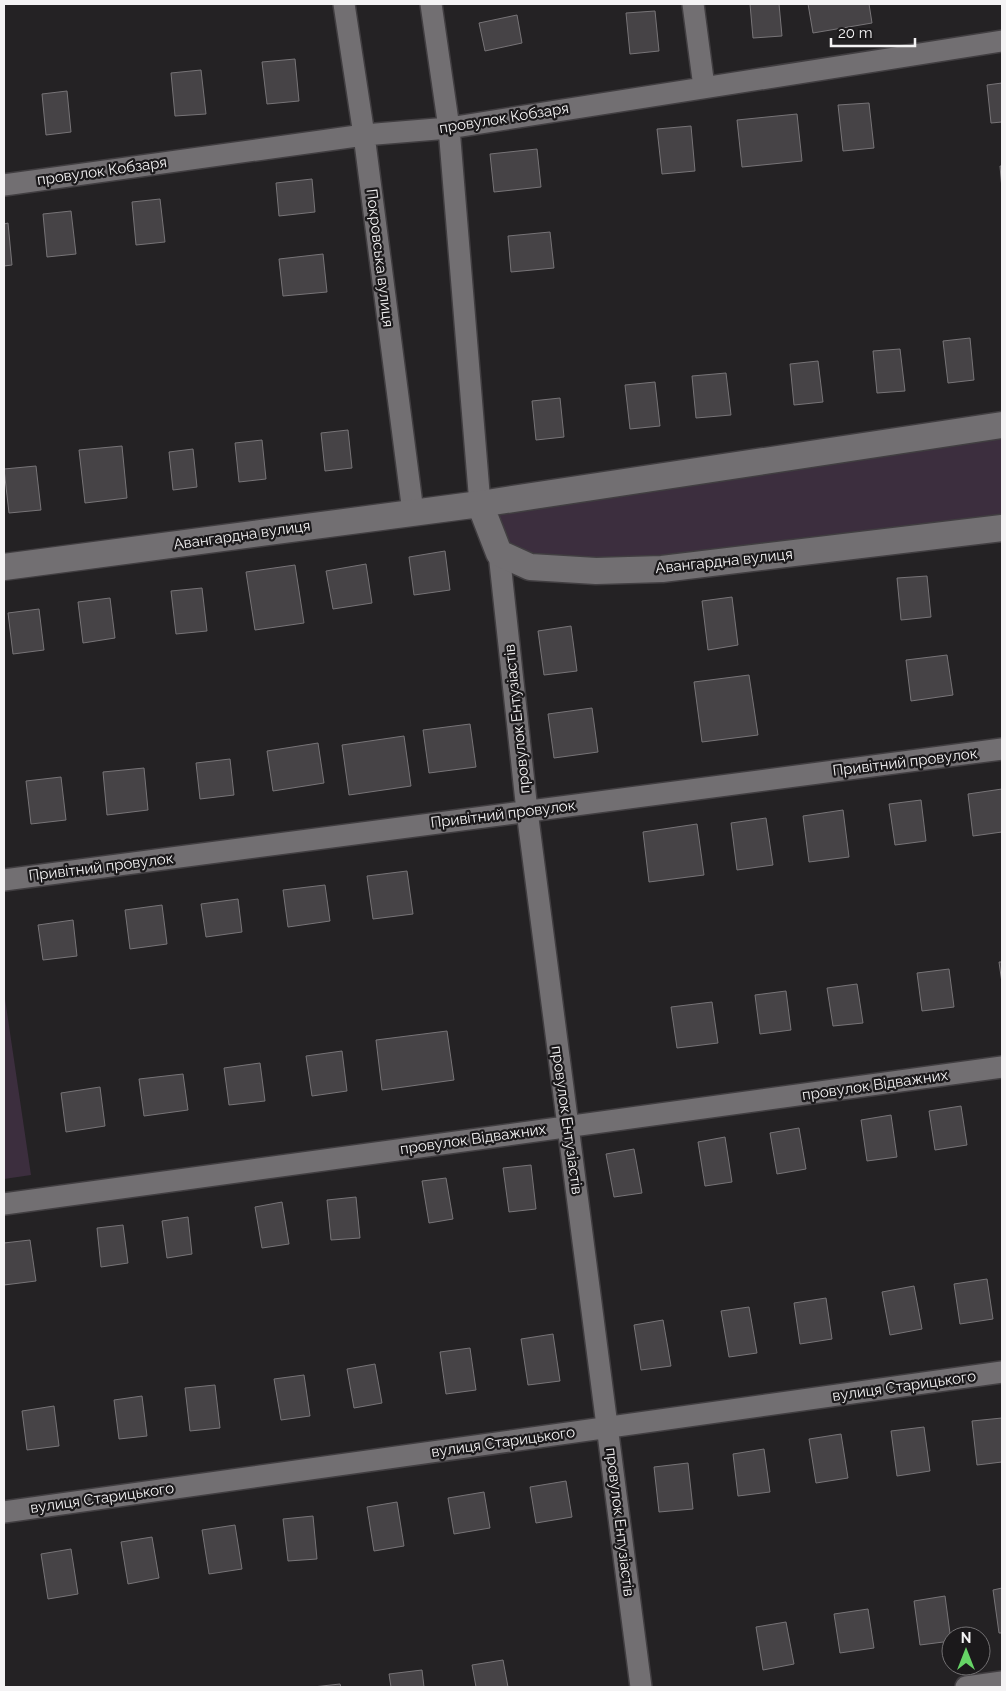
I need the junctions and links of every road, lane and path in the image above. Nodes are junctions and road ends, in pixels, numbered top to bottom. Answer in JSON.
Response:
{"nodes":[{"id":1,"x":344,"y":4,"type":"edge"},
{"id":2,"x":431,"y":4,"type":"edge"},
{"id":3,"x":693,"y":4,"type":"edge"},
{"id":4,"x":1002,"y":41,"type":"edge"},
{"id":5,"x":704,"y":87,"type":"junction"},
{"id":6,"x":449,"y":128,"type":"junction"},
{"id":7,"x":364,"y":134,"type":"junction"},
{"id":8,"x":4,"y":185,"type":"edge"},
{"id":9,"x":1002,"y":425,"type":"edge"},
{"id":10,"x":480,"y":504,"type":"junction"},
{"id":11,"x":412,"y":512,"type":"junction"},
{"id":12,"x":1002,"y":528,"type":"edge"},
{"id":13,"x":498,"y":553,"type":"junction"},
{"id":14,"x":4,"y":567,"type":"edge"},
{"id":15,"x":1002,"y":749,"type":"edge"},
{"id":16,"x":527,"y":811,"type":"junction"},
{"id":17,"x":4,"y":880,"type":"edge"},
{"id":18,"x":1002,"y":1067,"type":"edge"},
{"id":19,"x":568,"y":1126,"type":"junction"},
{"id":20,"x":4,"y":1204,"type":"edge"},
{"id":21,"x":1002,"y":1372,"type":"edge"},
{"id":22,"x":608,"y":1427,"type":"junction"},
{"id":23,"x":4,"y":1512,"type":"edge"},
{"id":24,"x":1002,"y":1682,"type":"edge"},
{"id":25,"x":641,"y":1687,"type":"edge"},
{"id":26,"x":966,"y":1687,"type":"edge"}],
"edges":[{"from":1,"to":7,"type":"street","name":"Покровська вулиця"},
{"from":2,"to":6,"type":"street"},
{"from":3,"to":5,"type":"street"},
{"from":4,"to":5,"type":"street","name":"провулок Кобзаря"},
{"from":5,"to":6,"type":"street","name":"провулок Кобзаря"},
{"from":6,"to":7,"type":"street","name":"провулок Кобзаря"},
{"from":6,"to":10,"type":"street"},
{"from":7,"to":8,"type":"street","name":"провулок Кобзаря"},
{"from":7,"to":11,"type":"street","name":"Покровська вулиця"},
{"from":9,"to":10,"type":"street","name":"Авангардна вулиця"},
{"from":10,"to":11,"type":"street","name":"Авангардна вулиця"},
{"from":10,"to":13,"type":"street"},
{"from":11,"to":14,"type":"street","name":"Авангардна вулиця"},
{"from":12,"to":13,"type":"street","name":"Авангардна вулиця"},
{"from":13,"to":16,"type":"street","name":"провулок Ентузіастів"},
{"from":15,"to":16,"type":"street","name":"Привітний провулок"},
{"from":16,"to":17,"type":"street","name":"Привітний провулок"},
{"from":16,"to":19,"type":"street","name":"провулок Ентузіастів"},
{"from":18,"to":19,"type":"street","name":"провулок Відважних"},
{"from":19,"to":20,"type":"street","name":"провулок Відважних"},
{"from":19,"to":22,"type":"street","name":"провулок Ентузіастів"},
{"from":21,"to":22,"type":"street","name":"вулиця Старицького"},
{"from":22,"to":23,"type":"street","name":"вулиця Старицького"},
{"from":22,"to":25,"type":"street","name":"провулок Ентузіастів"},
{"from":24,"to":26,"type":"street"}]}
